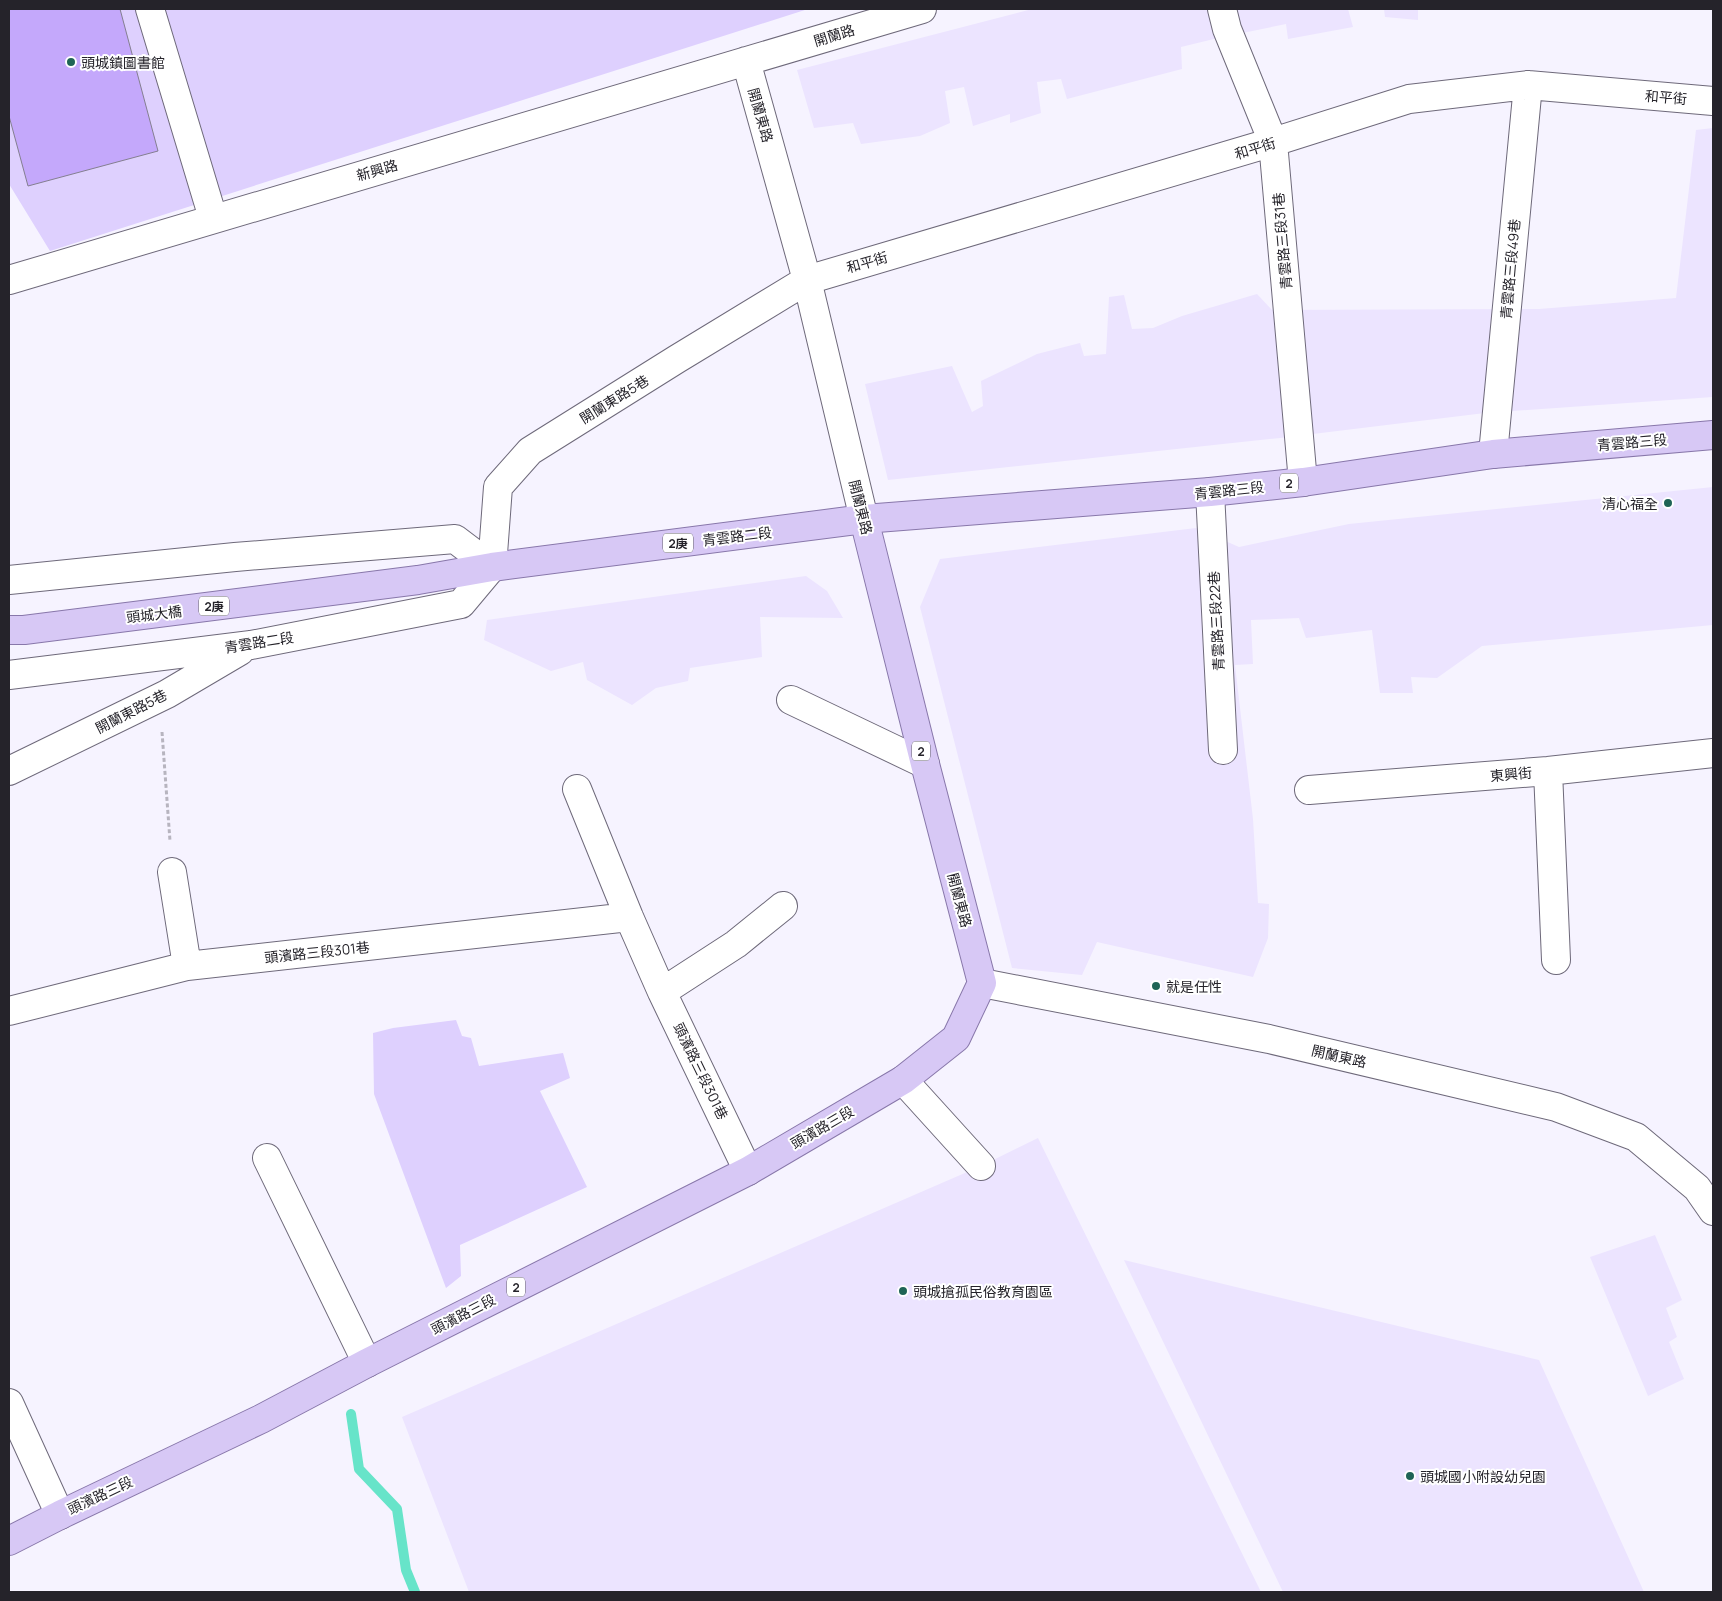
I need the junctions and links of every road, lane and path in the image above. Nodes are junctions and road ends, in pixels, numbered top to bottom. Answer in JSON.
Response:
{"nodes":[{"id":1,"x":150,"y":9,"type":"edge"},
{"id":2,"x":922,"y":9,"type":"edge"},
{"id":3,"x":1222,"y":9,"type":"edge"},
{"id":4,"x":746,"y":61,"type":"junction"},
{"id":5,"x":1528,"y":85,"type":"junction"},
{"id":6,"x":1713,"y":101,"type":"edge"},
{"id":7,"x":1273,"y":142,"type":"junction"},
{"id":8,"x":213,"y":218,"type":"junction"},
{"id":9,"x":9,"y":280,"type":"edge"},
{"id":10,"x":807,"y":280,"type":"junction"},
{"id":11,"x":1713,"y":435,"type":"edge"},
{"id":12,"x":1493,"y":454,"type":"junction"},
{"id":13,"x":1303,"y":482,"type":"junction"},
{"id":14,"x":1210,"y":492,"type":"junction"},
{"id":15,"x":864,"y":519,"type":"junction"},
{"id":16,"x":492,"y":567,"type":"junction"},
{"id":17,"x":9,"y":580,"type":"edge"},
{"id":18,"x":418,"y":580,"type":"joint"},
{"id":19,"x":9,"y":630,"type":"edge"},
{"id":20,"x":251,"y":645,"type":"junction"},
{"id":21,"x":9,"y":675,"type":"edge"},
{"id":22,"x":791,"y":700,"type":"dead end"},
{"id":23,"x":162,"y":730,"type":"dead end"},
{"id":24,"x":1223,"y":750,"type":"dead end"},
{"id":25,"x":1713,"y":754,"type":"edge"},
{"id":26,"x":925,"y":764,"type":"junction"},
{"id":27,"x":9,"y":771,"type":"edge"},
{"id":28,"x":1548,"y":771,"type":"junction"},
{"id":29,"x":577,"y":789,"type":"dead end"},
{"id":30,"x":1309,"y":790,"type":"dead end"},
{"id":31,"x":172,"y":872,"type":"joint"},
{"id":32,"x":783,"y":906,"type":"dead end"},
{"id":33,"x":629,"y":917,"type":"junction"},
{"id":34,"x":1556,"y":960,"type":"dead end"},
{"id":35,"x":188,"y":966,"type":"junction"},
{"id":36,"x":982,"y":982,"type":"junction"},
{"id":37,"x":662,"y":992,"type":"junction"},
{"id":38,"x":9,"y":1011,"type":"edge"},
{"id":39,"x":903,"y":1080,"type":"junction"},
{"id":40,"x":267,"y":1158,"type":"dead end"},
{"id":41,"x":981,"y":1166,"type":"dead end"},
{"id":42,"x":748,"y":1170,"type":"junction"},
{"id":43,"x":1713,"y":1211,"type":"edge"},
{"id":44,"x":367,"y":1362,"type":"junction"},
{"id":45,"x":9,"y":1403,"type":"edge"},
{"id":46,"x":60,"y":1515,"type":"junction"},
{"id":47,"x":9,"y":1541,"type":"edge"}],
"edges":[{"from":1,"to":8,"type":"street"},
{"from":2,"to":4,"type":"street","name":"開蘭路"},
{"from":3,"to":7,"type":"street","name":"青雲路三段31巷"},
{"from":4,"to":8,"type":"street","name":"新興路"},
{"from":4,"to":10,"type":"street","name":"開蘭東路"},
{"from":5,"to":6,"type":"street","name":"和平街"},
{"from":5,"to":7,"type":"street","name":"和平街"},
{"from":5,"to":12,"type":"street","name":"青雲路三段49巷"},
{"from":7,"to":10,"type":"street","name":"和平街"},
{"from":7,"to":13,"type":"street","name":"青雲路三段31巷"},
{"from":8,"to":9,"type":"street","name":"新興路"},
{"from":10,"to":15,"type":"street","name":"開蘭東路"},
{"from":10,"to":16,"type":"street","name":"開蘭東路5巷"},
{"from":11,"to":12,"type":"main road","name":"青雲路三段","number":"2"},
{"from":12,"to":13,"type":"main road","name":"青雲路三段","number":"2"},
{"from":13,"to":14,"type":"main road","name":"青雲路三段","number":"2"},
{"from":14,"to":15,"type":"main road","name":"青雲路三段","number":"2"},
{"from":14,"to":24,"type":"street","name":"青雲路三段22巷"},
{"from":15,"to":16,"type":"main road","name":"青雲路二段","number":"2庚"},
{"from":15,"to":26,"type":"main road","name":"開蘭東路","number":"2"},
{"from":16,"to":17,"type":"street"},
{"from":16,"to":18,"type":"main road","name":"青雲路二段","number":"2庚"},
{"from":16,"to":20,"type":"street","name":"青雲路二段"},
{"from":18,"to":19,"type":"main road","name":"頭城大橋","number":"2庚"},
{"from":20,"to":21,"type":"street","name":"青雲路二段"},
{"from":20,"to":27,"type":"street","name":"開蘭東路5巷"},
{"from":22,"to":26,"type":"street"},
{"from":23,"to":31,"type":"path"},
{"from":25,"to":28,"type":"street","name":"東興街"},
{"from":26,"to":36,"type":"main road","name":"開蘭東路","number":"2"},
{"from":28,"to":30,"type":"street","name":"東興街"},
{"from":28,"to":34,"type":"street"},
{"from":29,"to":33,"type":"street","name":"頭濱路三段301巷"},
{"from":31,"to":35,"type":"street"},
{"from":32,"to":37,"type":"street"},
{"from":33,"to":35,"type":"street","name":"頭濱路三段301巷"},
{"from":33,"to":37,"type":"street","name":"頭濱路三段301巷"},
{"from":35,"to":38,"type":"street","name":"頭濱路三段301巷"},
{"from":36,"to":39,"type":"main road","name":"頭濱路三段","number":"2"},
{"from":36,"to":43,"type":"street","name":"開蘭東路"},
{"from":37,"to":42,"type":"street","name":"頭濱路三段301巷"},
{"from":39,"to":41,"type":"street"},
{"from":39,"to":42,"type":"main road","name":"頭濱路三段","number":"2"},
{"from":40,"to":44,"type":"street"},
{"from":42,"to":44,"type":"main road","name":"頭濱路三段","number":"2"},
{"from":44,"to":46,"type":"main road","name":"頭濱路三段","number":"2"},
{"from":45,"to":46,"type":"street"},
{"from":46,"to":47,"type":"main road","name":"頭濱路三段","number":"2"}]}
